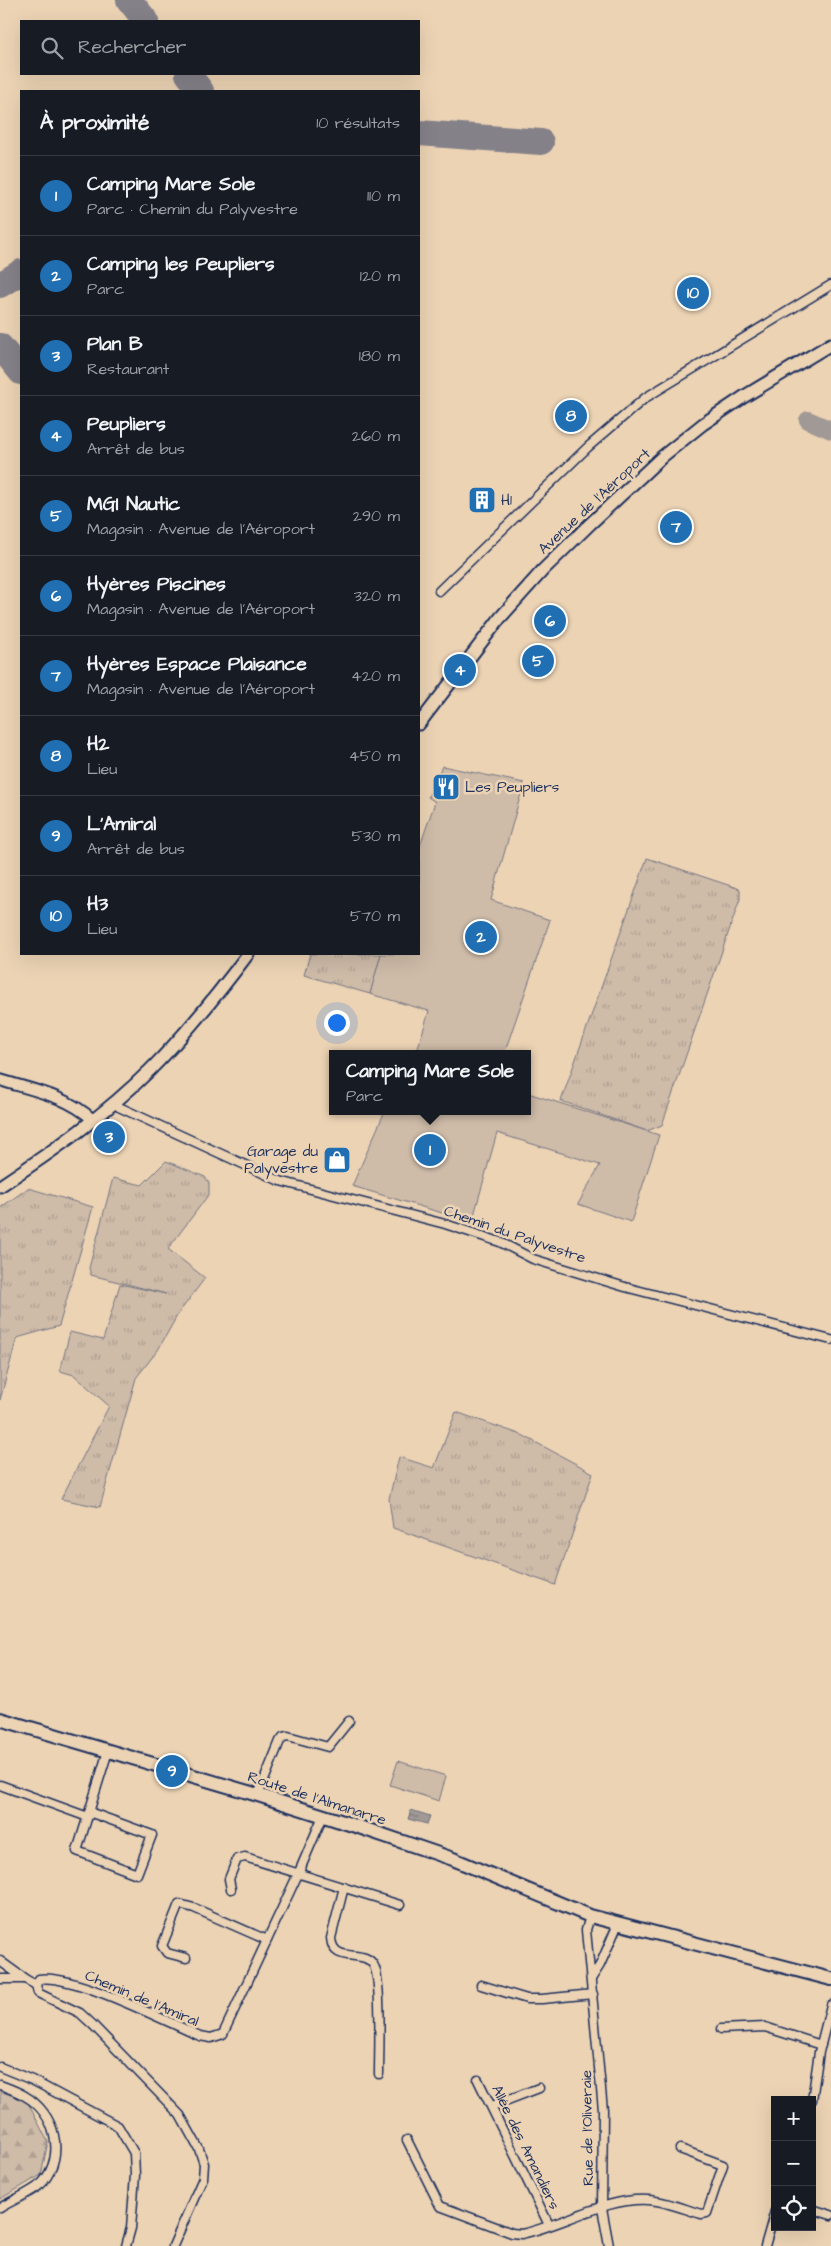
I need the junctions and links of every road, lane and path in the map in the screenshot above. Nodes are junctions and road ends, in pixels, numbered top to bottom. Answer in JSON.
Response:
{"nodes":[{"id":1,"x":831,"y":285,"type":"edge"},
{"id":2,"x":831,"y":344,"type":"edge"},
{"id":3,"x":439,"y":591,"type":"dead end"},
{"id":4,"x":420,"y":723,"type":"edge"},
{"id":5,"x":247,"y":955,"type":"edge"},
{"id":6,"x":0,"y":1080,"type":"edge"},
{"id":7,"x":115,"y":1102,"type":"junction"},
{"id":8,"x":93,"y":1120,"type":"junction"},
{"id":9,"x":0,"y":1186,"type":"edge"},
{"id":10,"x":831,"y":1340,"type":"edge"},
{"id":11,"x":0,"y":1720,"type":"edge"},
{"id":12,"x":349,"y":1720,"type":"dead end"},
{"id":13,"x":108,"y":1751,"type":"junction"},
{"id":14,"x":0,"y":1785,"type":"edge"},
{"id":15,"x":258,"y":1795,"type":"junction"},
{"id":16,"x":88,"y":1814,"type":"junction"},
{"id":17,"x":323,"y":1816,"type":"junction"},
{"id":18,"x":299,"y":1872,"type":"junction"},
{"id":19,"x":344,"y":1887,"type":"junction"},
{"id":20,"x":231,"y":1889,"type":"dead end"},
{"id":21,"x":400,"y":1905,"type":"dead end"},
{"id":22,"x":590,"y":1916,"type":"junction"},
{"id":23,"x":618,"y":1924,"type":"junction"},
{"id":24,"x":267,"y":1940,"type":"junction"},
{"id":25,"x":186,"y":1958,"type":"dead end"},
{"id":26,"x":0,"y":1961,"type":"edge"},
{"id":27,"x":25,"y":1979,"type":"junction"},
{"id":28,"x":592,"y":1979,"type":"junction"},
{"id":29,"x":831,"y":1979,"type":"edge"},
{"id":30,"x":0,"y":1980,"type":"edge"},
{"id":31,"x":36,"y":1985,"type":"junction"},
{"id":32,"x":482,"y":1985,"type":"dead end"},
{"id":33,"x":593,"y":1994,"type":"junction"},
{"id":34,"x":831,"y":2005,"type":"edge"},
{"id":35,"x":721,"y":2028,"type":"dead end"},
{"id":36,"x":821,"y":2045,"type":"junction"},
{"id":37,"x":0,"y":2066,"type":"edge"},
{"id":38,"x":379,"y":2074,"type":"dead end"},
{"id":39,"x":478,"y":2080,"type":"dead end"},
{"id":40,"x":0,"y":2085,"type":"edge"},
{"id":41,"x":539,"y":2088,"type":"dead end"},
{"id":42,"x":813,"y":2096,"type":"edge"},
{"id":43,"x":492,"y":2106,"type":"junction"},
{"id":44,"x":407,"y":2140,"type":"dead end"},
{"id":45,"x":680,"y":2149,"type":"dead end"},
{"id":46,"x":0,"y":2208,"type":"edge"},
{"id":47,"x":602,"y":2208,"type":"junction"},
{"id":48,"x":816,"y":2209,"type":"edge"},
{"id":49,"x":831,"y":2215,"type":"edge"},
{"id":50,"x":771,"y":2225,"type":"edge"},
{"id":51,"x":549,"y":2226,"type":"junction"},
{"id":52,"x":126,"y":2246,"type":"edge"},
{"id":53,"x":173,"y":2246,"type":"edge"},
{"id":54,"x":609,"y":2246,"type":"edge"},
{"id":55,"x":765,"y":2246,"type":"edge"}],
"edges":[{"from":1,"to":3,"type":"street"},
{"from":2,"to":4,"type":"main road","name":"Avenue de l'Aéroport"},
{"from":5,"to":7,"type":"main road"},
{"from":6,"to":8,"type":"street"},
{"from":7,"to":8,"type":"main road"},
{"from":7,"to":10,"type":"street","name":"Chemin du Palyvestre"},
{"from":8,"to":9,"type":"main road"},
{"from":11,"to":13,"type":"main road","name":"Route de l'Almanarre"},
{"from":12,"to":15,"type":"street"},
{"from":13,"to":15,"type":"main road","name":"Route de l'Almanarre"},
{"from":13,"to":16,"type":"street"},
{"from":14,"to":16,"type":"street"},
{"from":15,"to":17,"type":"main road","name":"Route de l'Almanarre"},
{"from":16,"to":16,"type":"street"},
{"from":17,"to":18,"type":"street","name":"Chemin de l'Amiral"},
{"from":17,"to":22,"type":"main road","name":"Route de l'Almanarre"},
{"from":18,"to":19,"type":"street"},
{"from":18,"to":20,"type":"street"},
{"from":18,"to":24,"type":"street","name":"Chemin de l'Amiral"},
{"from":19,"to":21,"type":"street"},
{"from":19,"to":38,"type":"street"},
{"from":22,"to":23,"type":"main road","name":"Route de l'Almanarre"},
{"from":22,"to":28,"type":"street","name":"Rue de l'Oliveraie"},
{"from":23,"to":28,"type":"street"},
{"from":23,"to":29,"type":"main road","name":"Route de l'Almanarre"},
{"from":24,"to":25,"type":"street"},
{"from":24,"to":31,"type":"street","name":"Chemin de l'Amiral"},
{"from":26,"to":27,"type":"street"},
{"from":27,"to":30,"type":"street"},
{"from":27,"to":31,"type":"street"},
{"from":28,"to":33,"type":"street","name":"Rue de l'Oliveraie"},
{"from":31,"to":53,"type":"street"},
{"from":32,"to":33,"type":"street"},
{"from":33,"to":47,"type":"street","name":"Rue de l'Oliveraie"},
{"from":34,"to":36,"type":"street"},
{"from":35,"to":36,"type":"street"},
{"from":36,"to":42,"type":"street"},
{"from":37,"to":52,"type":"street"},
{"from":39,"to":43,"type":"street","name":"Allée des Amandiers"},
{"from":40,"to":46,"type":"street"},
{"from":41,"to":43,"type":"street"},
{"from":43,"to":51,"type":"street","name":"Allée des Amandiers"},
{"from":44,"to":51,"type":"street"},
{"from":45,"to":47,"type":"street"},
{"from":47,"to":51,"type":"street"},
{"from":47,"to":54,"type":"street","name":"Rue de l'Oliveraie"},
{"from":48,"to":49,"type":"street"},
{"from":50,"to":55,"type":"street"}]}
